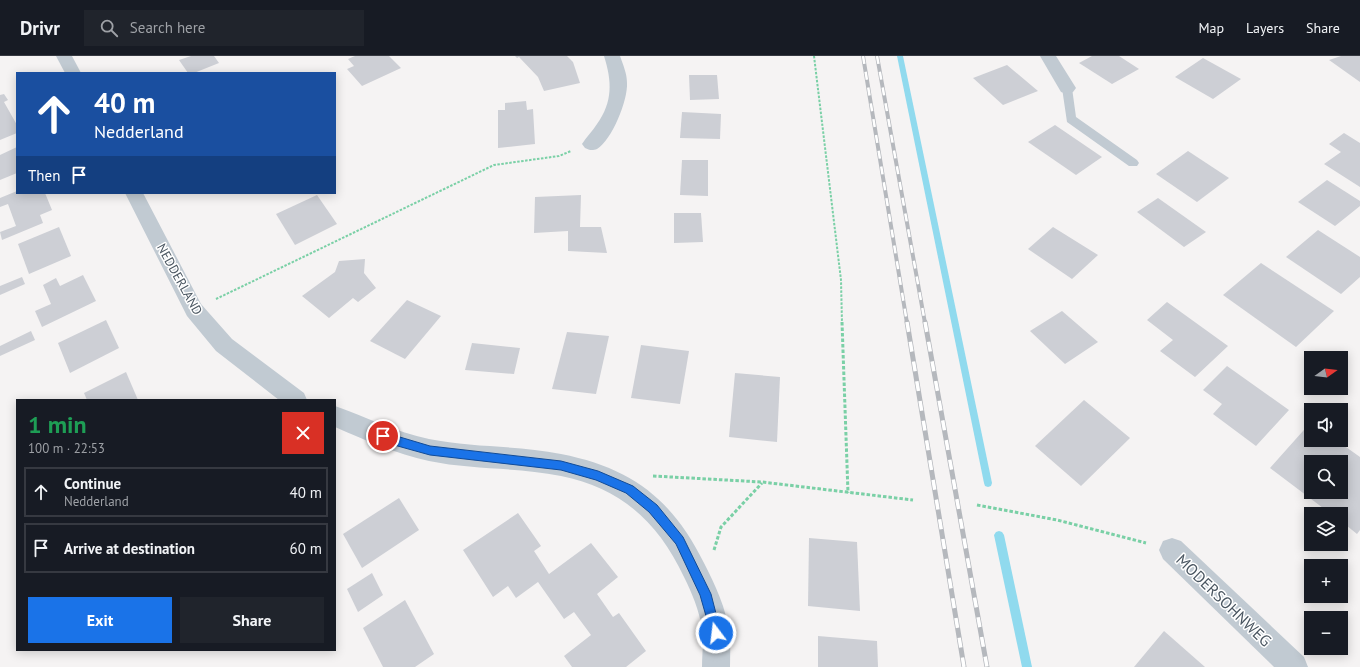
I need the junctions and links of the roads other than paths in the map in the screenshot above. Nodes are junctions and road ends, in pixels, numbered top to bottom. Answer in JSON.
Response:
{"nodes":[{"id":1,"x":64,"y":56,"type":"edge"},
{"id":2,"x":612,"y":56,"type":"edge"},
{"id":3,"x":1048,"y":56,"type":"edge"},
{"id":4,"x":72,"y":72,"type":"edge"},
{"id":5,"x":1067,"y":88,"type":"joint"},
{"id":6,"x":591,"y":144,"type":"road end"},
{"id":7,"x":1133,"y":163,"type":"dead end"},
{"id":8,"x":135,"y":194,"type":"edge"},
{"id":9,"x":295,"y":399,"type":"edge"},
{"id":10,"x":336,"y":416,"type":"edge"},
{"id":11,"x":1172,"y":550,"type":"road end"},
{"id":12,"x":716,"y":667,"type":"edge"},
{"id":13,"x":1294,"y":667,"type":"edge"}],
"edges":[{"from":1,"to":4,"type":"street"},
{"from":2,"to":6,"type":"street"},
{"from":3,"to":5,"type":"street"},
{"from":5,"to":7,"type":"lane"},
{"from":8,"to":9,"type":"street","name":"NEDDERLAND"},
{"from":10,"to":12,"type":"street"},
{"from":11,"to":13,"type":"street","name":"MODERSOHNWEG"}]}
